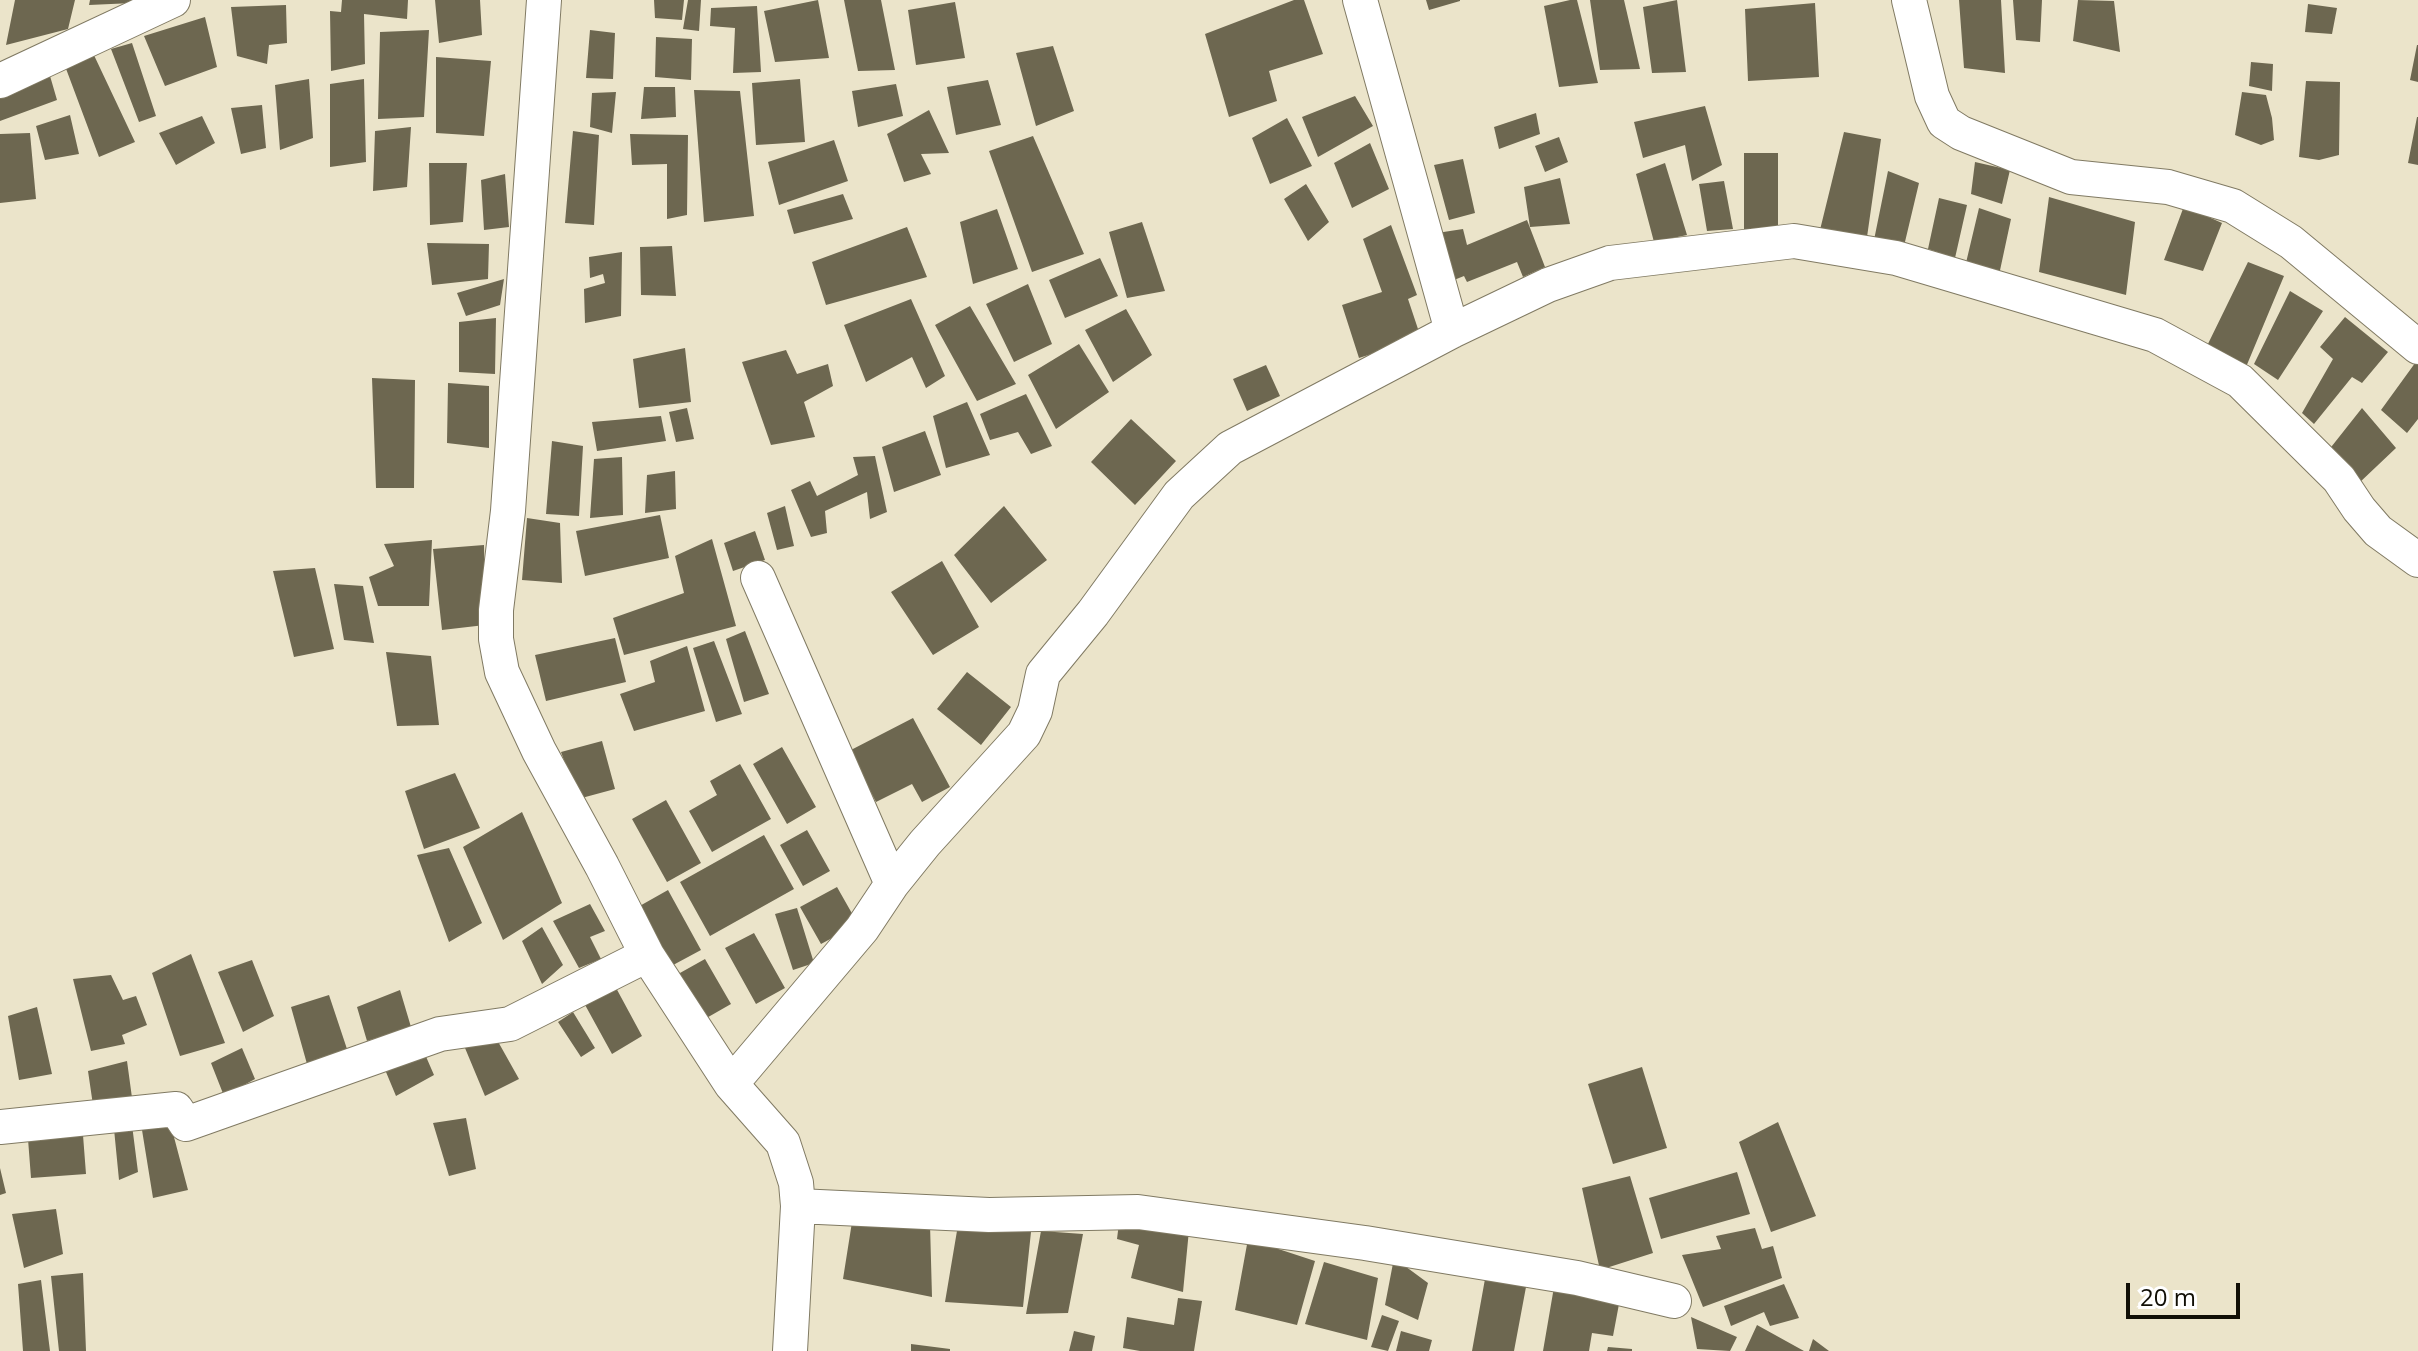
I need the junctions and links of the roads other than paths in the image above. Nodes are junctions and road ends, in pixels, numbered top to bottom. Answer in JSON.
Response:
{"nodes":[{"id":1,"x":173,"y":0,"type":"edge"},
{"id":2,"x":544,"y":0,"type":"edge"},
{"id":3,"x":1360,"y":0,"type":"edge"},
{"id":4,"x":1909,"y":0,"type":"edge"},
{"id":5,"x":1,"y":75,"type":"edge"},
{"id":6,"x":1452,"y":331,"type":"junction"},
{"id":7,"x":2418,"y":347,"type":"edge"},
{"id":8,"x":2418,"y":560,"type":"edge"},
{"id":9,"x":758,"y":578,"type":"dead end"},
{"id":10,"x":892,"y":884,"type":"junction"},
{"id":11,"x":647,"y":955,"type":"junction"},
{"id":12,"x":731,"y":1084,"type":"junction"},
{"id":13,"x":0,"y":1127,"type":"edge"},
{"id":14,"x":798,"y":1206,"type":"junction"},
{"id":15,"x":1674,"y":1301,"type":"dead end"},
{"id":16,"x":790,"y":1351,"type":"edge"}],
"edges":[{"from":1,"to":5,"type":"street"},
{"from":2,"to":11,"type":"street"},
{"from":3,"to":6,"type":"street"},
{"from":4,"to":7,"type":"street"},
{"from":6,"to":8,"type":"street"},
{"from":6,"to":10,"type":"street"},
{"from":9,"to":10,"type":"street"},
{"from":10,"to":12,"type":"street"},
{"from":11,"to":12,"type":"street"},
{"from":11,"to":13,"type":"street"},
{"from":12,"to":14,"type":"street"},
{"from":14,"to":15,"type":"street"},
{"from":14,"to":16,"type":"street"}]}
